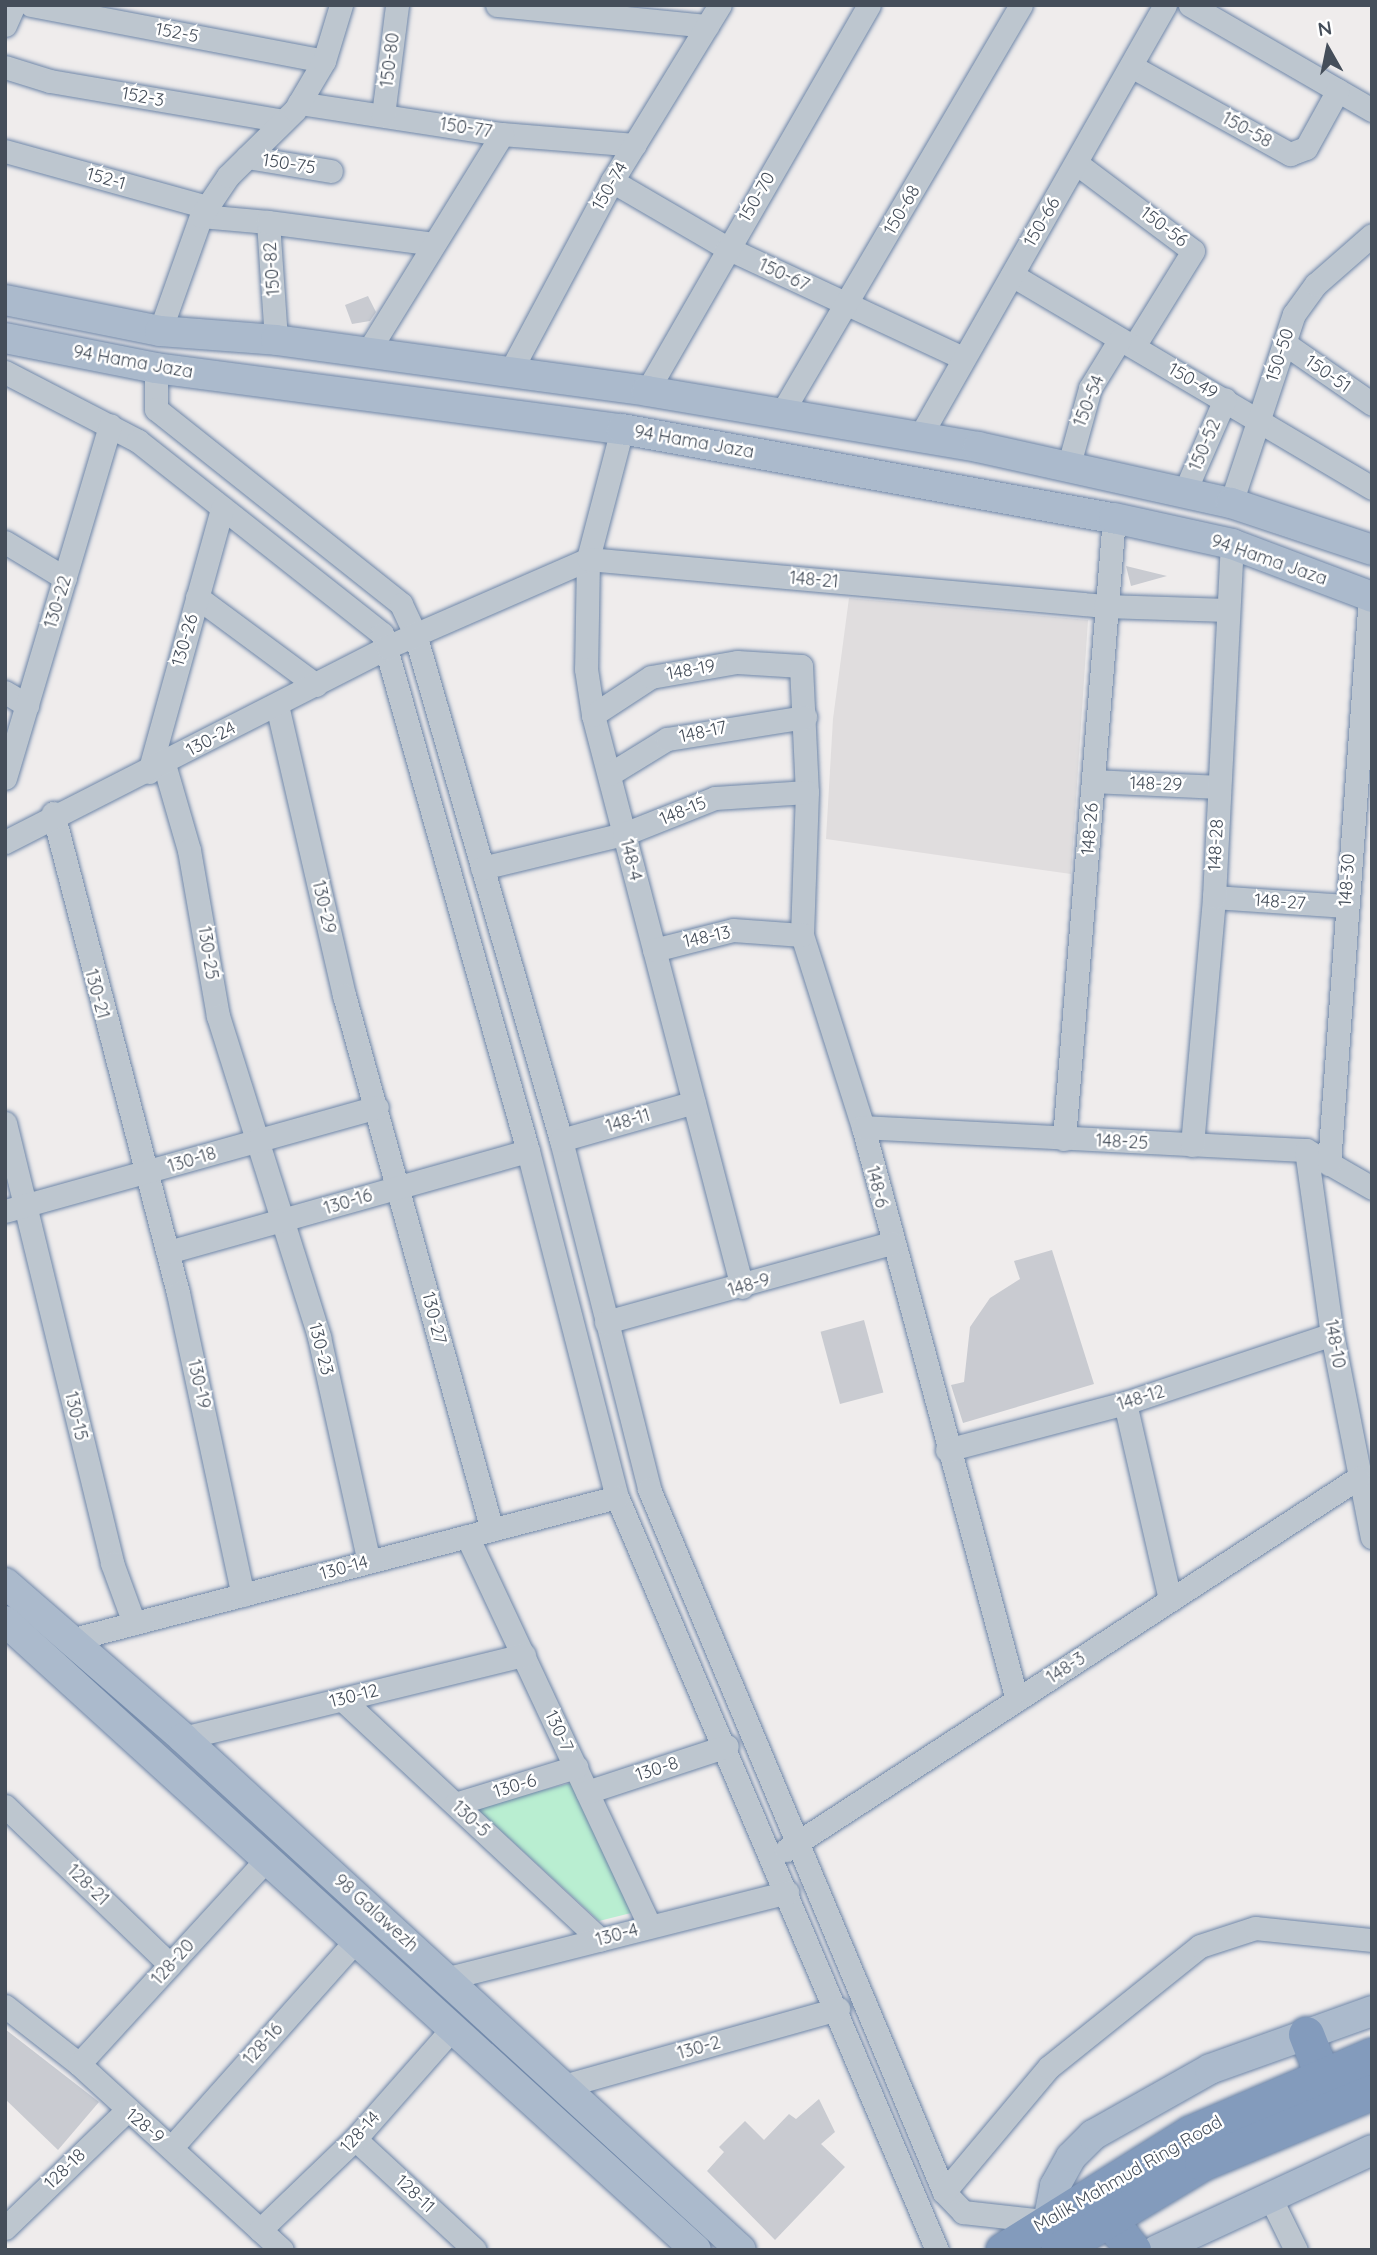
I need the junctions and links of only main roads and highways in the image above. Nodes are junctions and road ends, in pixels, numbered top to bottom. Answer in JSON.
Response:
{"nodes":[{"id":1,"x":5,"y":300,"type":"edge"},
{"id":2,"x":5,"y":338,"type":"edge"},
{"id":3,"x":449,"y":364,"type":"junction"},
{"id":4,"x":441,"y":405,"type":"junction"},
{"id":5,"x":1300,"y":523,"type":"junction"},
{"id":6,"x":1370,"y":544,"type":"edge"},
{"id":7,"x":1284,"y":562,"type":"junction"},
{"id":8,"x":1371,"y":596,"type":"edge"},
{"id":9,"x":5,"y":1583,"type":"edge"},
{"id":10,"x":5,"y":1621,"type":"edge"},
{"id":11,"x":353,"y":1892,"type":"junction"},
{"id":12,"x":325,"y":1911,"type":"junction"},
{"id":13,"x":1370,"y":2011,"type":"edge"},
{"id":14,"x":1306,"y":2034,"type":"junction"},
{"id":15,"x":1372,"y":2055,"type":"edge"},
{"id":16,"x":1322,"y":2075,"type":"junction"},
{"id":17,"x":1372,"y":2092,"type":"edge"},
{"id":18,"x":564,"y":2104,"type":"junction"},
{"id":19,"x":1372,"y":2150,"type":"edge"},
{"id":20,"x":1108,"y":2218,"type":"junction"},
{"id":21,"x":1050,"y":2229,"type":"edge"},
{"id":22,"x":696,"y":2250,"type":"edge"},
{"id":23,"x":741,"y":2250,"type":"edge"},
{"id":24,"x":1003,"y":2250,"type":"edge"},
{"id":25,"x":1133,"y":2250,"type":"edge"},
{"id":26,"x":1157,"y":2250,"type":"edge"}],
"edges":[{"from":1,"to":3,"type":"main road","name":"94 Hama Jaza"},
{"from":2,"to":4,"type":"main road","name":"94 Hama Jaza"},
{"from":3,"to":4,"type":"main road"},
{"from":3,"to":5,"type":"main road","name":"94 Hama Jaza"},
{"from":4,"to":7,"type":"main road","name":"94 Hama Jaza"},
{"from":5,"to":6,"type":"main road","name":"94 Hama Jaza"},
{"from":5,"to":7,"type":"main road"},
{"from":7,"to":8,"type":"main road","name":"94 Hama Jaza"},
{"from":9,"to":11,"type":"main road","name":"98 Galawezh"},
{"from":10,"to":12,"type":"main road","name":"98 Galawezh"},
{"from":11,"to":12,"type":"main road"},
{"from":11,"to":18,"type":"main road","name":"98 Galawezh"},
{"from":12,"to":18,"type":"main road","name":"98 Galawezh"},
{"from":13,"to":14,"type":"main road"},
{"from":14,"to":16,"type":"highway"},
{"from":14,"to":21,"type":"main road"},
{"from":15,"to":16,"type":"highway","name":"Malik Mahmud Ring Road"},
{"from":16,"to":21,"type":"highway","name":"Malik Mahmud Ring Road"},
{"from":17,"to":20,"type":"highway","name":"Malik Mahmud Ring Road"},
{"from":18,"to":22,"type":"main road","name":"98 Galawezh"},
{"from":18,"to":23,"type":"main road","name":"98 Galawezh"},
{"from":19,"to":26,"type":"main road"},
{"from":20,"to":21,"type":"highway","name":"Malik Mahmud Ring Road"},
{"from":20,"to":25,"type":"highway"},
{"from":21,"to":24,"type":"highway","name":"Malik Mahmud Ring Road"}]}
